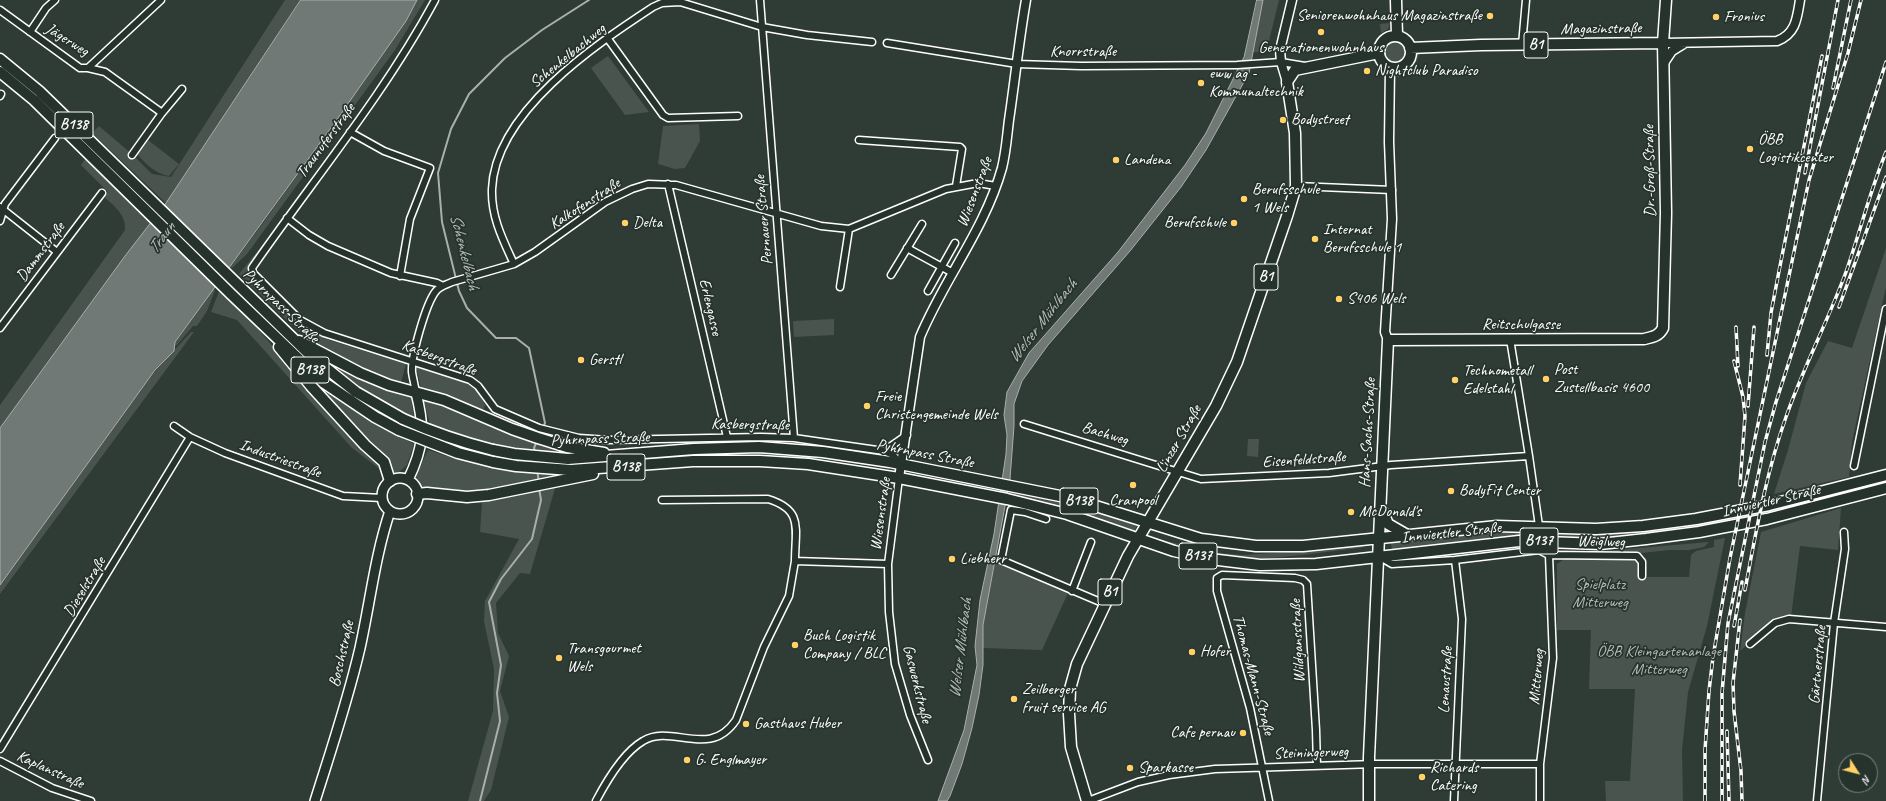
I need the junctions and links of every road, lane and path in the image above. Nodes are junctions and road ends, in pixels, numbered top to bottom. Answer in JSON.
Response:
{"nodes":[{"id":1,"x":55,"y":0,"type":"edge"},
{"id":2,"x":161,"y":0,"type":"edge"},
{"id":3,"x":435,"y":0,"type":"edge"},
{"id":4,"x":760,"y":0,"type":"edge"},
{"id":5,"x":1026,"y":0,"type":"edge"},
{"id":6,"x":1292,"y":0,"type":"edge"},
{"id":7,"x":1396,"y":0,"type":"edge"},
{"id":8,"x":1526,"y":0,"type":"edge"},
{"id":9,"x":1666,"y":0,"type":"edge"},
{"id":10,"x":1800,"y":0,"type":"edge"},
{"id":11,"x":0,"y":10,"type":"edge"},
{"id":12,"x":762,"y":27,"type":"junction"},
{"id":13,"x":30,"y":32,"type":"junction"},
{"id":14,"x":1397,"y":36,"type":"junction"},
{"id":15,"x":608,"y":39,"type":"junction"},
{"id":16,"x":872,"y":42,"type":"dead end"},
{"id":17,"x":887,"y":43,"type":"dead end"},
{"id":18,"x":1663,"y":43,"type":"junction"},
{"id":19,"x":1685,"y":43,"type":"junction"},
{"id":20,"x":1522,"y":45,"type":"junction"},
{"id":21,"x":1410,"y":48,"type":"junction"},
{"id":22,"x":1379,"y":52,"type":"junction"},
{"id":23,"x":0,"y":59,"type":"edge"},
{"id":24,"x":1281,"y":62,"type":"junction"},
{"id":25,"x":1664,"y":63,"type":"junction"},
{"id":26,"x":1017,"y":64,"type":"junction"},
{"id":27,"x":1312,"y":66,"type":"junction"},
{"id":28,"x":1390,"y":67,"type":"junction"},
{"id":29,"x":88,"y":68,"type":"junction"},
{"id":30,"x":0,"y":72,"type":"edge"},
{"id":31,"x":1287,"y":82,"type":"junction"},
{"id":32,"x":182,"y":89,"type":"dead end"},
{"id":33,"x":162,"y":113,"type":"junction"},
{"id":34,"x":738,"y":116,"type":"dead end"},
{"id":35,"x":350,"y":132,"type":"junction"},
{"id":36,"x":54,"y":138,"type":"dead end"},
{"id":37,"x":859,"y":140,"type":"dead end"},
{"id":38,"x":132,"y":155,"type":"dead end"},
{"id":39,"x":668,"y":184,"type":"junction"},
{"id":40,"x":956,"y":186,"type":"junction"},
{"id":41,"x":996,"y":186,"type":"junction"},
{"id":42,"x":1296,"y":186,"type":"junction"},
{"id":43,"x":1392,"y":190,"type":"junction"},
{"id":44,"x":102,"y":193,"type":"dead end"},
{"id":45,"x":142,"y":199,"type":"junction"},
{"id":46,"x":2,"y":209,"type":"edge"},
{"id":47,"x":776,"y":213,"type":"junction"},
{"id":48,"x":287,"y":218,"type":"junction"},
{"id":49,"x":0,"y":221,"type":"edge"},
{"id":50,"x":922,"y":224,"type":"dead end"},
{"id":51,"x":849,"y":229,"type":"junction"},
{"id":52,"x":955,"y":243,"type":"dead end"},
{"id":53,"x":907,"y":248,"type":"junction"},
{"id":54,"x":57,"y":252,"type":"junction"},
{"id":55,"x":514,"y":264,"type":"junction"},
{"id":56,"x":941,"y":267,"type":"junction"},
{"id":57,"x":953,"y":274,"type":"junction"},
{"id":58,"x":891,"y":275,"type":"dead end"},
{"id":59,"x":400,"y":276,"type":"junction"},
{"id":60,"x":442,"y":286,"type":"junction"},
{"id":61,"x":840,"y":287,"type":"dead end"},
{"id":62,"x":928,"y":291,"type":"dead end"},
{"id":63,"x":273,"y":292,"type":"joint"},
{"id":64,"x":249,"y":310,"type":"junction"},
{"id":65,"x":1886,"y":310,"type":"edge"},
{"id":66,"x":0,"y":328,"type":"edge"},
{"id":67,"x":291,"y":337,"type":"junction"},
{"id":68,"x":1654,"y":337,"type":"joint"},
{"id":69,"x":1510,"y":339,"type":"junction"},
{"id":70,"x":1388,"y":340,"type":"junction"},
{"id":71,"x":412,"y":362,"type":"junction"},
{"id":72,"x":416,"y":393,"type":"junction"},
{"id":73,"x":1024,"y":424,"type":"dead end"},
{"id":74,"x":174,"y":426,"type":"dead end"},
{"id":75,"x":906,"y":435,"type":"junction"},
{"id":76,"x":190,"y":437,"type":"junction"},
{"id":77,"x":727,"y":437,"type":"junction"},
{"id":78,"x":794,"y":438,"type":"junction"},
{"id":79,"x":884,"y":451,"type":"junction"},
{"id":80,"x":622,"y":455,"type":"junction"},
{"id":81,"x":1529,"y":456,"type":"junction"},
{"id":82,"x":902,"y":465,"type":"junction"},
{"id":83,"x":1382,"y":466,"type":"junction"},
{"id":84,"x":1854,"y":466,"type":"dead end"},
{"id":85,"x":626,"y":467,"type":"junction"},
{"id":86,"x":1178,"y":473,"type":"junction"},
{"id":87,"x":1886,"y":475,"type":"edge"},
{"id":88,"x":900,"y":478,"type":"junction"},
{"id":89,"x":408,"y":480,"type":"junction"},
{"id":90,"x":390,"y":481,"type":"junction"},
{"id":91,"x":1886,"y":488,"type":"edge"},
{"id":92,"x":417,"y":494,"type":"junction"},
{"id":93,"x":382,"y":498,"type":"junction"},
{"id":94,"x":662,"y":500,"type":"dead end"},
{"id":95,"x":1380,"y":504,"type":"junction"},
{"id":96,"x":390,"y":511,"type":"junction"},
{"id":97,"x":1046,"y":520,"type":"dead end"},
{"id":98,"x":1146,"y":523,"type":"junction"},
{"id":99,"x":1539,"y":526,"type":"junction"},
{"id":100,"x":1844,"y":532,"type":"dead end"},
{"id":101,"x":1407,"y":535,"type":"junction"},
{"id":102,"x":1378,"y":538,"type":"junction"},
{"id":103,"x":1137,"y":539,"type":"junction"},
{"id":104,"x":1091,"y":542,"type":"dead end"},
{"id":105,"x":1549,"y":555,"type":"junction"},
{"id":106,"x":1378,"y":556,"type":"junction"},
{"id":107,"x":1455,"y":560,"type":"junction"},
{"id":108,"x":795,"y":561,"type":"junction"},
{"id":109,"x":888,"y":564,"type":"junction"},
{"id":110,"x":1642,"y":576,"type":"dead end"},
{"id":111,"x":1217,"y":578,"type":"joint"},
{"id":112,"x":1072,"y":590,"type":"junction"},
{"id":113,"x":1105,"y":604,"type":"junction"},
{"id":114,"x":1834,"y":623,"type":"junction"},
{"id":115,"x":1886,"y":627,"type":"edge"},
{"id":116,"x":1750,"y":644,"type":"dead end"},
{"id":117,"x":0,"y":749,"type":"edge"},
{"id":118,"x":928,"y":760,"type":"dead end"},
{"id":119,"x":0,"y":761,"type":"edge"},
{"id":120,"x":1369,"y":764,"type":"junction"},
{"id":121,"x":1540,"y":764,"type":"junction"},
{"id":122,"x":1456,"y":765,"type":"junction"},
{"id":123,"x":1317,"y":766,"type":"junction"},
{"id":124,"x":1263,"y":768,"type":"junction"},
{"id":125,"x":90,"y":801,"type":"edge"},
{"id":126,"x":315,"y":801,"type":"edge"},
{"id":127,"x":596,"y":801,"type":"edge"},
{"id":128,"x":1088,"y":801,"type":"edge"},
{"id":129,"x":1269,"y":801,"type":"edge"},
{"id":130,"x":1369,"y":801,"type":"edge"},
{"id":131,"x":1454,"y":801,"type":"edge"},
{"id":132,"x":1540,"y":801,"type":"edge"},
{"id":133,"x":1817,"y":801,"type":"edge"}],
"edges":[{"from":1,"to":13,"type":"street"},
{"from":2,"to":29,"type":"street"},
{"from":3,"to":35,"type":"street","name":"Traunuferstraße"},
{"from":4,"to":12,"type":"street","name":"Pernauer Straße"},
{"from":5,"to":26,"type":"street","name":"Wiesenstraße"},
{"from":6,"to":24,"type":"street","name":"Linzer Straße"},
{"from":7,"to":14,"type":"main road"},
{"from":8,"to":20,"type":"street"},
{"from":9,"to":18,"type":"main road","name":"Dr.-Groß-Straße"},
{"from":10,"to":19,"type":"street","name":"Magazinstraße"},
{"from":11,"to":13,"type":"street","name":"Jägerweg"},
{"from":12,"to":15,"type":"street","name":"Schenkelbachweg"},
{"from":12,"to":16,"type":"street"},
{"from":12,"to":47,"type":"street","name":"Pernauer Straße"},
{"from":13,"to":29,"type":"street","name":"Jägerweg"},
{"from":14,"to":21,"type":"main road"},
{"from":14,"to":22,"type":"main road"},
{"from":15,"to":34,"type":"street"},
{"from":15,"to":55,"type":"street","name":"Schenkelbachweg"},
{"from":17,"to":26,"type":"street","name":"Knorrstraße"},
{"from":18,"to":19,"type":"street","name":"Magazinstraße"},
{"from":18,"to":20,"type":"main road","name":"Magazinstraße","number":"B1"},
{"from":18,"to":25,"type":"main road","name":"Dr.-Groß-Straße"},
{"from":19,"to":25,"type":"street"},
{"from":20,"to":21,"type":"main road","name":"Magazinstraße","number":"B1"},
{"from":21,"to":28,"type":"main road"},
{"from":22,"to":27,"type":"main road"},
{"from":22,"to":28,"type":"main road"},
{"from":23,"to":45,"type":"main road","name":"Pyhrnpass Straße","number":"B138"},
{"from":24,"to":26,"type":"street","name":"Knorrstraße"},
{"from":24,"to":27,"type":"street"},
{"from":24,"to":31,"type":"street","name":"Linzer Straße"},
{"from":25,"to":68,"type":"main road","name":"Dr.-Groß-Straße"},
{"from":26,"to":41,"type":"street","name":"Wiesenstraße"},
{"from":27,"to":31,"type":"main road"},
{"from":28,"to":43,"type":"street","name":"Hans-Sachs-Straße"},
{"from":29,"to":33,"type":"street","name":"Jägerweg"},
{"from":30,"to":45,"type":"main road","name":"Pyhrnpass Straße","number":"B138"},
{"from":31,"to":42,"type":"main road","name":"Linzer Straße","number":"B1"},
{"from":32,"to":33,"type":"street"},
{"from":33,"to":38,"type":"street"},
{"from":35,"to":48,"type":"street","name":"Traunuferstraße"},
{"from":35,"to":59,"type":"street"},
{"from":36,"to":46,"type":"street"},
{"from":37,"to":40,"type":"street"},
{"from":39,"to":47,"type":"street","name":"Kalkofenstraße"},
{"from":39,"to":55,"type":"street","name":"Kalkofenstraße"},
{"from":39,"to":77,"type":"street","name":"Erlengasse"},
{"from":40,"to":41,"type":"street","name":"Kalkofenstraße"},
{"from":40,"to":51,"type":"street","name":"Kalkofenstraße"},
{"from":41,"to":57,"type":"street","name":"Wiesenstraße"},
{"from":42,"to":43,"type":"street"},
{"from":42,"to":86,"type":"main road","name":"Linzer Straße","number":"B1"},
{"from":43,"to":70,"type":"street","name":"Hans-Sachs-Straße"},
{"from":44,"to":54,"type":"street","name":"Dammstraße"},
{"from":45,"to":64,"type":"main road","name":"Pyhrnpass Straße","number":"B138"},
{"from":45,"to":67,"type":"main road","name":"Pyhrnpass Straße","number":"B138"},
{"from":46,"to":49,"type":"street"},
{"from":46,"to":54,"type":"street"},
{"from":47,"to":51,"type":"street","name":"Kalkofenstraße"},
{"from":47,"to":78,"type":"street","name":"Pernauer Straße"},
{"from":48,"to":59,"type":"street"},
{"from":48,"to":63,"type":"street","name":"Traunuferstraße"},
{"from":50,"to":53,"type":"street"},
{"from":51,"to":61,"type":"street"},
{"from":52,"to":56,"type":"street"},
{"from":53,"to":56,"type":"street"},
{"from":53,"to":58,"type":"street"},
{"from":54,"to":66,"type":"street","name":"Dammstraße"},
{"from":55,"to":60,"type":"street","name":"Kalkofenstraße"},
{"from":56,"to":57,"type":"street"},
{"from":56,"to":62,"type":"street"},
{"from":57,"to":75,"type":"street","name":"Wiesenstraße"},
{"from":59,"to":60,"type":"street"},
{"from":60,"to":71,"type":"street"},
{"from":63,"to":71,"type":"street","name":"Kasbergstraße"},
{"from":64,"to":85,"type":"main road","name":"Pyhrnpass Straße","number":"B138","bridge":true},
{"from":64,"to":90,"type":"main road"},
{"from":65,"to":84,"type":"street"},
{"from":67,"to":72,"type":"main road"},
{"from":67,"to":80,"type":"main road","name":"Pyhrnpass Straße","number":"B138","bridge":true},
{"from":68,"to":69,"type":"main road","name":"Reitschulgasse"},
{"from":69,"to":70,"type":"main road","name":"Reitschulgasse"},
{"from":69,"to":81,"type":"street"},
{"from":70,"to":83,"type":"main road","name":"Hans-Sachs-Straße"},
{"from":71,"to":72,"type":"street"},
{"from":71,"to":77,"type":"street","name":"Kasbergstraße"},
{"from":72,"to":80,"type":"main road"},
{"from":72,"to":89,"type":"main road"},
{"from":73,"to":86,"type":"street","name":"Bachweg"},
{"from":74,"to":76,"type":"street","name":"Industriestraße"},
{"from":75,"to":79,"type":"street"},
{"from":75,"to":82,"type":"street","name":"Wiesenstraße"},
{"from":76,"to":93,"type":"street","name":"Industriestraße"},
{"from":76,"to":117,"type":"street","name":"Dieselstraße"},
{"from":77,"to":78,"type":"street","name":"Kasbergstraße"},
{"from":78,"to":79,"type":"street","name":"Kasbergstraße"},
{"from":79,"to":82,"type":"street","name":"Kasbergstraße"},
{"from":80,"to":82,"type":"main road","name":"Pyhrnpass Straße","number":"B138"},
{"from":81,"to":83,"type":"street","name":"Eisenfeldstraße"},
{"from":81,"to":99,"type":"street"},
{"from":82,"to":88,"type":"street","name":"Wiesenstraße"},
{"from":82,"to":98,"type":"main road","name":"Pyhrnpass Straße","number":"B138"},
{"from":83,"to":86,"type":"street","name":"Eisenfeldstraße"},
{"from":83,"to":95,"type":"main road","name":"Hans-Sachs-Straße"},
{"from":85,"to":88,"type":"main road","name":"Pyhrnpass Straße","number":"B138"},
{"from":85,"to":92,"type":"main road"},
{"from":86,"to":98,"type":"main road","name":"Linzer Straße","number":"B1"},
{"from":87,"to":99,"type":"main road","name":"Innviertler Straße","number":"B137"},
{"from":88,"to":103,"type":"main road","name":"Pyhrnpass Straße","number":"B138"},
{"from":88,"to":109,"type":"street","name":"Wiesenstraße"},
{"from":89,"to":90,"type":"main road"},
{"from":89,"to":92,"type":"main road"},
{"from":90,"to":93,"type":"main road"},
{"from":91,"to":106,"type":"main road","name":"Innviertler Straße","number":"B137"},
{"from":92,"to":96,"type":"main road"},
{"from":93,"to":96,"type":"main road"},
{"from":94,"to":108,"type":"street"},
{"from":95,"to":101,"type":"main road"},
{"from":95,"to":102,"type":"main road","name":"Hans-Sachs-Straße"},
{"from":96,"to":126,"type":"main road","name":"Boschstraße"},
{"from":97,"to":112,"type":"street"},
{"from":98,"to":102,"type":"main road","name":"Innviertler Straße","number":"B137"},
{"from":98,"to":103,"type":"main road","name":"Linzer Straße","number":"B1"},
{"from":99,"to":101,"type":"main road","name":"Innviertler Straße","number":"B137"},
{"from":100,"to":114,"type":"street","name":"Gärtnerstraße"},
{"from":101,"to":102,"type":"main road","name":"Innviertler Straße","number":"B137"},
{"from":102,"to":106,"type":"main road","name":"Hans-Sachs-Straße"},
{"from":103,"to":106,"type":"main road","name":"Innviertler Straße","number":"B137"},
{"from":103,"to":113,"type":"main road","name":"Linzer Straße","number":"B1"},
{"from":104,"to":112,"type":"street"},
{"from":105,"to":107,"type":"street","name":"Weiglweg"},
{"from":105,"to":110,"type":"street","name":"Weiglweg"},
{"from":105,"to":121,"type":"street","name":"Mitterweg"},
{"from":106,"to":107,"type":"street","name":"Weiglweg"},
{"from":106,"to":120,"type":"main road","name":"Hans-Sachs-Straße"},
{"from":107,"to":122,"type":"street","name":"Lenaustraße"},
{"from":108,"to":109,"type":"street","name":"Wiesenstraße"},
{"from":108,"to":127,"type":"street"},
{"from":109,"to":118,"type":"street","name":"Gaswerkstraße"},
{"from":111,"to":123,"type":"street","name":"Wildgansstraße"},
{"from":111,"to":124,"type":"street","name":"Thomas-Mann-Straße"},
{"from":112,"to":113,"type":"street"},
{"from":113,"to":128,"type":"main road","name":"Linzer Straße","number":"B1"},
{"from":114,"to":115,"type":"street"},
{"from":114,"to":116,"type":"street"},
{"from":114,"to":133,"type":"street","name":"Gärtnerstraße"},
{"from":119,"to":125,"type":"street","name":"Kaplanstraße"},
{"from":120,"to":122,"type":"street","name":"Steiningerweg"},
{"from":120,"to":123,"type":"street","name":"Steiningerweg"},
{"from":120,"to":130,"type":"main road","name":"Hans-Sachs-Straße"},
{"from":121,"to":122,"type":"street","name":"Steiningerweg"},
{"from":121,"to":132,"type":"street","name":"Mitterweg"},
{"from":122,"to":131,"type":"street","name":"Lenaustraße"},
{"from":123,"to":124,"type":"street","name":"Steiningerweg"},
{"from":124,"to":128,"type":"street","name":"Steiningerweg"},
{"from":124,"to":129,"type":"street","name":"Thomas-Mann-Straße"}]}
